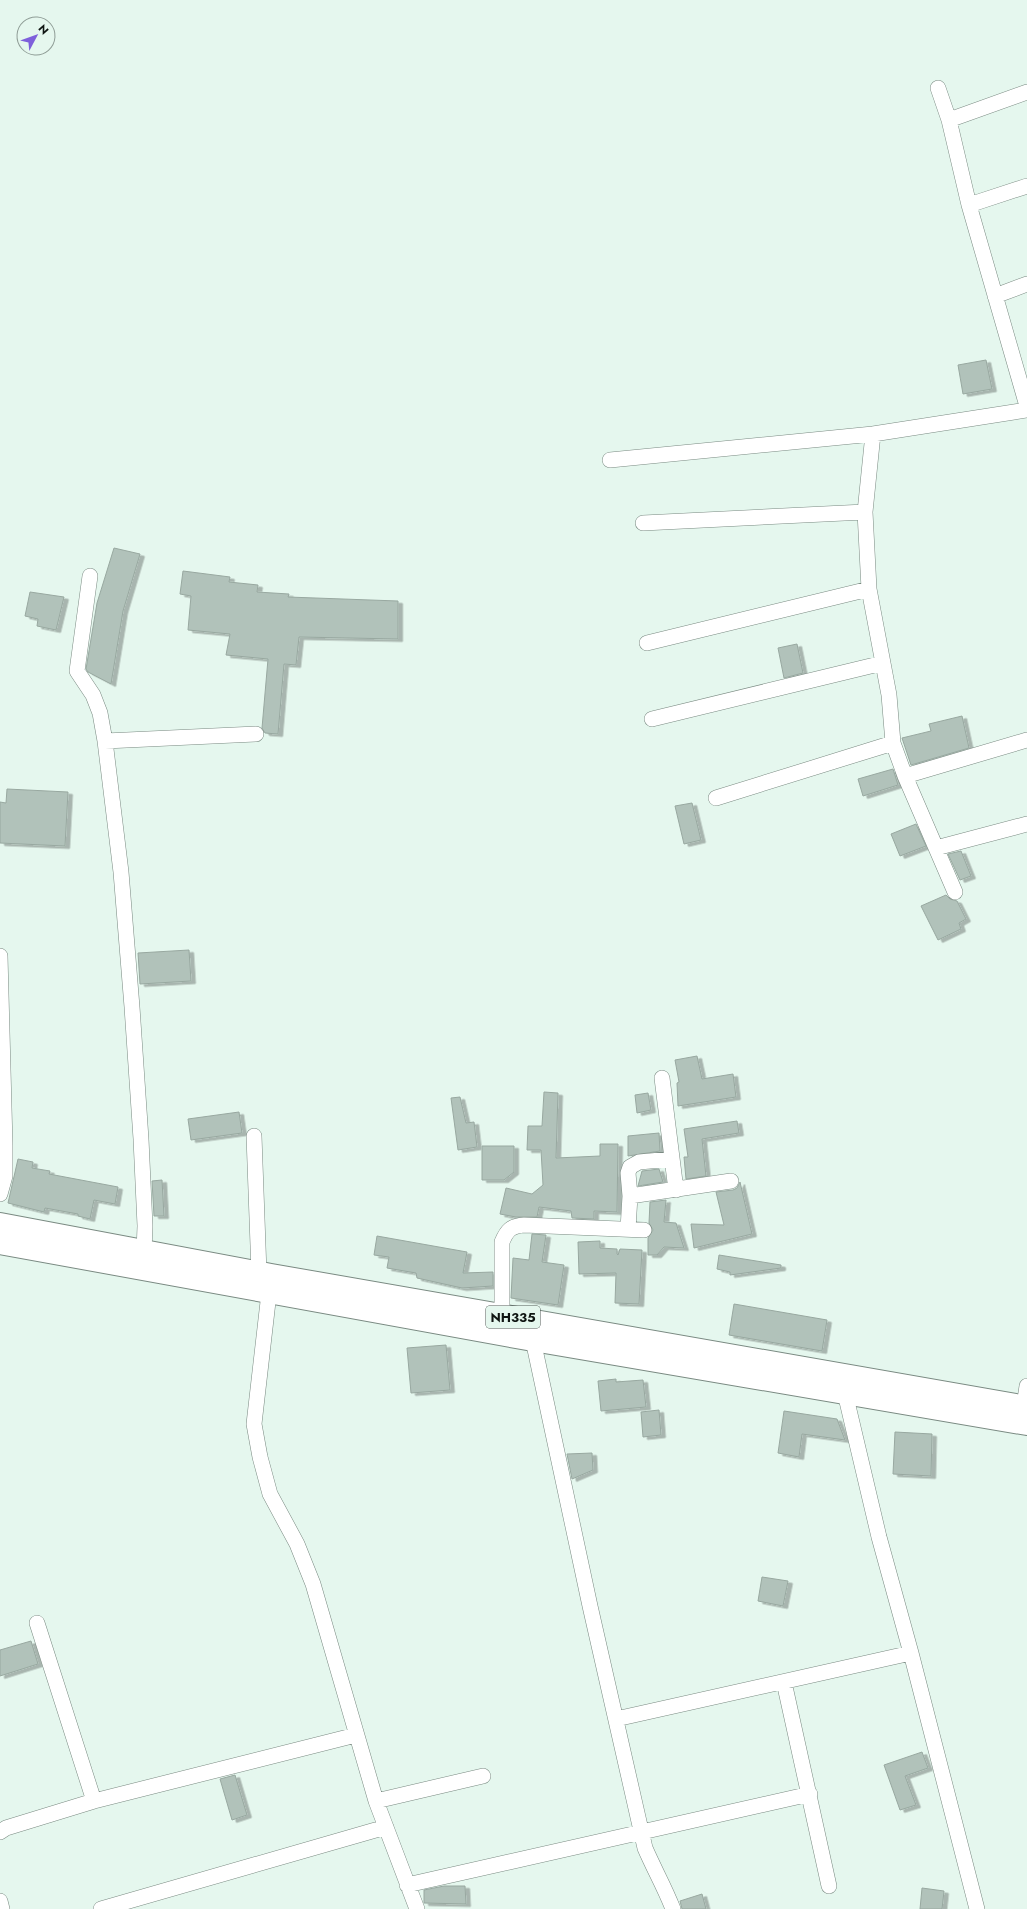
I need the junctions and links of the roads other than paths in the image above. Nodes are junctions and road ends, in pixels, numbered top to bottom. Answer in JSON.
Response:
{"nodes":[{"id":1,"x":938,"y":88,"type":"dead end"},
{"id":2,"x":1027,"y":92,"type":"edge"},
{"id":3,"x":949,"y":120,"type":"junction"},
{"id":4,"x":1027,"y":186,"type":"edge"},
{"id":5,"x":969,"y":205,"type":"junction"},
{"id":6,"x":1027,"y":284,"type":"edge"},
{"id":7,"x":995,"y":296,"type":"junction"},
{"id":8,"x":1027,"y":406,"type":"edge"},
{"id":9,"x":1027,"y":410,"type":"edge"},
{"id":10,"x":873,"y":434,"type":"junction"},
{"id":11,"x":610,"y":460,"type":"dead end"},
{"id":12,"x":865,"y":512,"type":"junction"},
{"id":13,"x":643,"y":523,"type":"dead end"},
{"id":14,"x":90,"y":576,"type":"dead end"},
{"id":15,"x":869,"y":590,"type":"junction"},
{"id":16,"x":647,"y":643,"type":"dead end"},
{"id":17,"x":883,"y":663,"type":"junction"},
{"id":18,"x":652,"y":719,"type":"dead end"},
{"id":19,"x":256,"y":734,"type":"dead end"},
{"id":20,"x":1027,"y":740,"type":"edge"},
{"id":21,"x":105,"y":741,"type":"junction"},
{"id":22,"x":893,"y":743,"type":"junction"},
{"id":23,"x":905,"y":776,"type":"junction"},
{"id":24,"x":716,"y":798,"type":"dead end"},
{"id":25,"x":1027,"y":824,"type":"edge"},
{"id":26,"x":936,"y":848,"type":"junction"},
{"id":27,"x":955,"y":892,"type":"dead end"},
{"id":28,"x":0,"y":956,"type":"edge"},
{"id":29,"x":662,"y":1078,"type":"dead end"},
{"id":30,"x":254,"y":1136,"type":"dead end"},
{"id":31,"x":672,"y":1159,"type":"junction"},
{"id":32,"x":731,"y":1181,"type":"dead end"},
{"id":33,"x":676,"y":1190,"type":"junction"},
{"id":34,"x":0,"y":1194,"type":"edge"},
{"id":35,"x":630,"y":1196,"type":"junction"},
{"id":36,"x":0,"y":1224,"type":"edge"},
{"id":37,"x":628,"y":1229,"type":"junction"},
{"id":38,"x":644,"y":1230,"type":"dead end"},
{"id":39,"x":0,"y":1243,"type":"edge"},
{"id":40,"x":144,"y":1252,"type":"junction"},
{"id":41,"x":259,"y":1273,"type":"junction"},
{"id":42,"x":269,"y":1293,"type":"junction"},
{"id":43,"x":502,"y":1315,"type":"junction"},
{"id":44,"x":533,"y":1340,"type":"junction"},
{"id":45,"x":845,"y":1393,"type":"junction"},
{"id":46,"x":1026,"y":1406,"type":"edge"},
{"id":47,"x":37,"y":1623,"type":"dead end"},
{"id":48,"x":911,"y":1653,"type":"junction"},
{"id":49,"x":784,"y":1682,"type":"junction"},
{"id":50,"x":616,"y":1719,"type":"junction"},
{"id":51,"x":356,"y":1735,"type":"junction"},
{"id":52,"x":483,"y":1776,"type":"dead end"},
{"id":53,"x":810,"y":1794,"type":"junction"},
{"id":54,"x":94,"y":1801,"type":"junction"},
{"id":55,"x":376,"y":1801,"type":"junction"},
{"id":56,"x":386,"y":1828,"type":"junction"},
{"id":57,"x":641,"y":1831,"type":"junction"},
{"id":58,"x":0,"y":1832,"type":"edge"},
{"id":59,"x":407,"y":1884,"type":"junction"},
{"id":60,"x":829,"y":1886,"type":"dead end"},
{"id":61,"x":0,"y":1901,"type":"edge"},
{"id":62,"x":2,"y":1909,"type":"edge"},
{"id":63,"x":101,"y":1909,"type":"edge"},
{"id":64,"x":418,"y":1909,"type":"edge"},
{"id":65,"x":673,"y":1909,"type":"edge"},
{"id":66,"x":977,"y":1909,"type":"edge"}],
"edges":[{"from":1,"to":3,"type":"street"},
{"from":2,"to":3,"type":"street"},
{"from":3,"to":5,"type":"street"},
{"from":4,"to":5,"type":"street"},
{"from":5,"to":7,"type":"street"},
{"from":6,"to":7,"type":"street"},
{"from":7,"to":8,"type":"street"},
{"from":9,"to":10,"type":"street"},
{"from":10,"to":11,"type":"street"},
{"from":10,"to":12,"type":"street"},
{"from":12,"to":13,"type":"street"},
{"from":12,"to":15,"type":"street"},
{"from":14,"to":21,"type":"street"},
{"from":15,"to":16,"type":"street"},
{"from":15,"to":17,"type":"street"},
{"from":17,"to":18,"type":"street"},
{"from":17,"to":22,"type":"street"},
{"from":19,"to":21,"type":"street"},
{"from":20,"to":23,"type":"street"},
{"from":21,"to":40,"type":"street"},
{"from":22,"to":23,"type":"street"},
{"from":22,"to":24,"type":"street"},
{"from":23,"to":26,"type":"street"},
{"from":25,"to":26,"type":"street"},
{"from":26,"to":27,"type":"street"},
{"from":28,"to":34,"type":"street"},
{"from":29,"to":31,"type":"street"},
{"from":30,"to":41,"type":"street"},
{"from":31,"to":33,"type":"street"},
{"from":31,"to":35,"type":"street"},
{"from":32,"to":33,"type":"street"},
{"from":33,"to":35,"type":"street"},
{"from":35,"to":37,"type":"street"},
{"from":36,"to":40,"type":"highway","number":"NH335"},
{"from":37,"to":38,"type":"street"},
{"from":37,"to":43,"type":"street"},
{"from":39,"to":42,"type":"highway","number":"NH335"},
{"from":40,"to":41,"type":"highway","number":"NH335"},
{"from":41,"to":43,"type":"highway","number":"NH335"},
{"from":42,"to":44,"type":"highway","number":"NH335"},
{"from":42,"to":51,"type":"street"},
{"from":43,"to":46,"type":"highway","number":"NH335"},
{"from":44,"to":45,"type":"highway","number":"NH335"},
{"from":44,"to":50,"type":"street"},
{"from":45,"to":46,"type":"highway","number":"NH335"},
{"from":45,"to":48,"type":"street"},
{"from":47,"to":54,"type":"street"},
{"from":48,"to":49,"type":"street"},
{"from":48,"to":66,"type":"street"},
{"from":49,"to":50,"type":"street"},
{"from":49,"to":53,"type":"street"},
{"from":50,"to":57,"type":"street"},
{"from":51,"to":54,"type":"street"},
{"from":51,"to":55,"type":"street"},
{"from":52,"to":55,"type":"street"},
{"from":53,"to":57,"type":"street"},
{"from":53,"to":60,"type":"street"},
{"from":54,"to":58,"type":"street"},
{"from":55,"to":56,"type":"street"},
{"from":56,"to":59,"type":"street"},
{"from":56,"to":63,"type":"street"},
{"from":57,"to":59,"type":"street"},
{"from":57,"to":65,"type":"street"},
{"from":59,"to":64,"type":"street"},
{"from":61,"to":62,"type":"street"}]}
